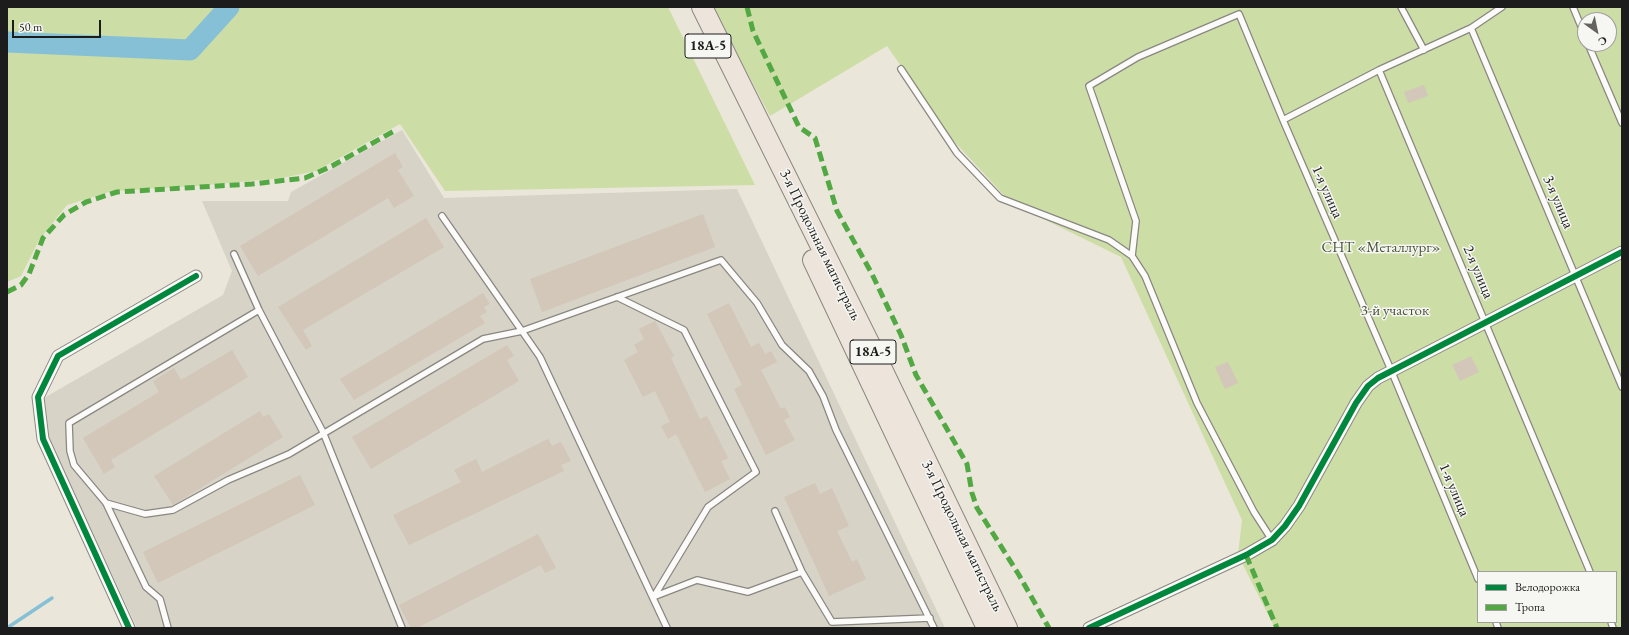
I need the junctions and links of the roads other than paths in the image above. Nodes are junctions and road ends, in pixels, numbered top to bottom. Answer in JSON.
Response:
{"nodes":[{"id":1,"x":688,"y":7,"type":"edge"},
{"id":2,"x":702,"y":7,"type":"edge"},
{"id":3,"x":1401,"y":7,"type":"edge"},
{"id":4,"x":1502,"y":7,"type":"edge"},
{"id":5,"x":1573,"y":7,"type":"edge"},
{"id":6,"x":1577,"y":17,"type":"edge"},
{"id":7,"x":1471,"y":28,"type":"junction"},
{"id":8,"x":1424,"y":50,"type":"junction"},
{"id":9,"x":1591,"y":52,"type":"edge"},
{"id":10,"x":901,"y":69,"type":"dead end"},
{"id":11,"x":1379,"y":70,"type":"junction"},
{"id":12,"x":732,"y":81,"type":"junction"},
{"id":13,"x":1283,"y":120,"type":"junction"},
{"id":14,"x":1622,"y":123,"type":"edge"},
{"id":15,"x":442,"y":216,"type":"dead end"},
{"id":16,"x":1622,"y":252,"type":"edge"},
{"id":17,"x":234,"y":254,"type":"dead end"},
{"id":18,"x":1132,"y":256,"type":"junction"},
{"id":19,"x":196,"y":276,"type":"dead end"},
{"id":20,"x":1576,"y":277,"type":"junction"},
{"id":21,"x":617,"y":297,"type":"junction"},
{"id":22,"x":259,"y":310,"type":"junction"},
{"id":23,"x":1486,"y":324,"type":"junction"},
{"id":24,"x":522,"y":331,"type":"junction"},
{"id":25,"x":1391,"y":370,"type":"junction"},
{"id":26,"x":1622,"y":387,"type":"edge"},
{"id":27,"x":323,"y":432,"type":"junction"},
{"id":28,"x":106,"y":503,"type":"junction"},
{"id":29,"x":775,"y":511,"type":"dead end"},
{"id":30,"x":1272,"y":540,"type":"junction"},
{"id":31,"x":1590,"y":571,"type":"edge"},
{"id":32,"x":802,"y":572,"type":"junction"},
{"id":33,"x":1477,"y":577,"type":"edge"},
{"id":34,"x":653,"y":598,"type":"junction"},
{"id":35,"x":930,"y":618,"type":"junction"},
{"id":36,"x":129,"y":628,"type":"edge"},
{"id":37,"x":168,"y":628,"type":"edge"},
{"id":38,"x":402,"y":628,"type":"edge"},
{"id":39,"x":667,"y":628,"type":"edge"},
{"id":40,"x":934,"y":628,"type":"edge"},
{"id":41,"x":988,"y":628,"type":"edge"},
{"id":42,"x":1007,"y":628,"type":"edge"},
{"id":43,"x":1089,"y":628,"type":"edge"}],
"edges":[{"from":1,"to":12,"type":"highway","number":"18А-5"},
{"from":2,"to":12,"type":"highway","number":"18А-5"},
{"from":3,"to":8,"type":"lane"},
{"from":4,"to":7,"type":"lane"},
{"from":5,"to":6,"type":"lane"},
{"from":7,"to":8,"type":"lane"},
{"from":7,"to":20,"type":"lane","name":"3-я улица"},
{"from":8,"to":11,"type":"lane"},
{"from":9,"to":14,"type":"lane"},
{"from":10,"to":18,"type":"lane"},
{"from":11,"to":13,"type":"lane"},
{"from":11,"to":23,"type":"lane","name":"2-я улица"},
{"from":12,"to":41,"type":"highway","name":"3-я Продольная магистраль","number":"18А-5"},
{"from":12,"to":42,"type":"highway","name":"3-я Продольная магистраль","number":"18А-5"},
{"from":13,"to":18,"type":"lane","name":"1-я улица"},
{"from":13,"to":25,"type":"lane","name":"1-я улица"},
{"from":15,"to":24,"type":"lane"},
{"from":16,"to":20,"type":"street"},
{"from":17,"to":22,"type":"lane"},
{"from":18,"to":30,"type":"lane"},
{"from":19,"to":36,"type":"street"},
{"from":20,"to":23,"type":"street"},
{"from":20,"to":26,"type":"lane","name":"3-я улица"},
{"from":21,"to":24,"type":"lane"},
{"from":21,"to":34,"type":"lane"},
{"from":21,"to":35,"type":"lane"},
{"from":22,"to":27,"type":"lane"},
{"from":22,"to":28,"type":"lane"},
{"from":23,"to":25,"type":"street"},
{"from":23,"to":31,"type":"lane","name":"2-я улица"},
{"from":24,"to":27,"type":"lane"},
{"from":24,"to":34,"type":"lane"},
{"from":25,"to":30,"type":"street"},
{"from":25,"to":33,"type":"lane","name":"1-я улица"},
{"from":27,"to":28,"type":"lane"},
{"from":27,"to":38,"type":"lane"},
{"from":28,"to":37,"type":"lane"},
{"from":29,"to":32,"type":"lane"},
{"from":30,"to":43,"type":"street"},
{"from":32,"to":34,"type":"lane"},
{"from":32,"to":35,"type":"lane"},
{"from":34,"to":39,"type":"lane"},
{"from":35,"to":40,"type":"lane"}]}
